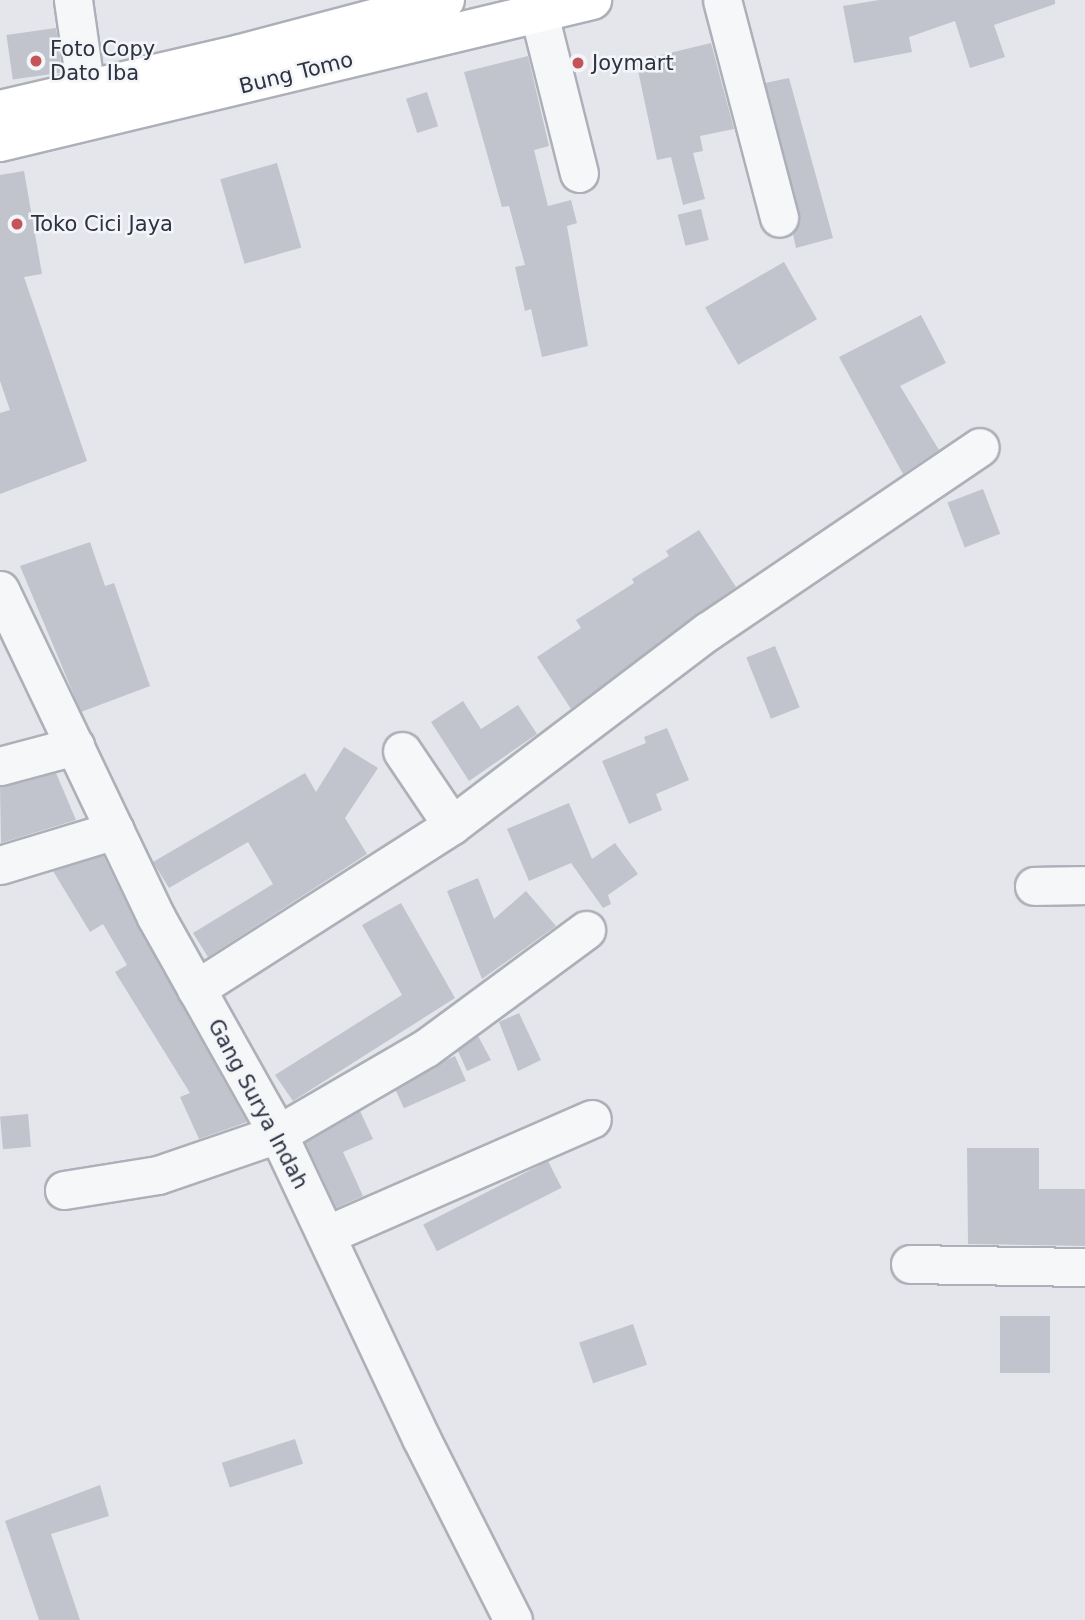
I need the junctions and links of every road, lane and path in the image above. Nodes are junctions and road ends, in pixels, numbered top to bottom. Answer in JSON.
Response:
{"nodes":[{"id":1,"x":73,"y":0,"type":"edge"},
{"id":2,"x":445,"y":0,"type":"edge"},
{"id":3,"x":592,"y":0,"type":"edge"},
{"id":4,"x":722,"y":0,"type":"edge"},
{"id":5,"x":538,"y":10,"type":"junction"},
{"id":6,"x":244,"y":70,"type":"junction"},
{"id":7,"x":86,"y":105,"type":"junction"},
{"id":8,"x":0,"y":110,"type":"edge"},
{"id":9,"x":0,"y":142,"type":"edge"},
{"id":10,"x":579,"y":173,"type":"dead end"},
{"id":11,"x":779,"y":218,"type":"dead end"},
{"id":12,"x":980,"y":447,"type":"dead end"},
{"id":13,"x":0,"y":590,"type":"edge"},
{"id":14,"x":75,"y":746,"type":"junction"},
{"id":15,"x":402,"y":751,"type":"dead end"},
{"id":16,"x":0,"y":766,"type":"edge"},
{"id":17,"x":452,"y":825,"type":"junction"},
{"id":18,"x":115,"y":830,"type":"junction"},
{"id":19,"x":0,"y":865,"type":"edge"},
{"id":20,"x":1085,"y":885,"type":"edge"},
{"id":21,"x":1034,"y":886,"type":"dead end"},
{"id":22,"x":586,"y":930,"type":"dead end"},
{"id":23,"x":196,"y":989,"type":"junction"},
{"id":24,"x":592,"y":1119,"type":"dead end"},
{"id":25,"x":278,"y":1134,"type":"junction"},
{"id":26,"x":64,"y":1190,"type":"dead end"},
{"id":27,"x":326,"y":1235,"type":"junction"},
{"id":28,"x":910,"y":1264,"type":"dead end"},
{"id":29,"x":1085,"y":1267,"type":"edge"},
{"id":30,"x":513,"y":1620,"type":"edge"}],
"edges":[{"from":1,"to":7,"type":"street"},
{"from":2,"to":6,"type":"main road","name":"Bung Tomo"},
{"from":3,"to":5,"type":"main road","name":"Bung Tomo"},
{"from":4,"to":11,"type":"street"},
{"from":5,"to":6,"type":"main road","name":"Bung Tomo"},
{"from":5,"to":10,"type":"street"},
{"from":6,"to":7,"type":"main road","name":"Bung Tomo"},
{"from":7,"to":8,"type":"main road","name":"Bung Tomo"},
{"from":7,"to":9,"type":"main road","name":"Bung Tomo"},
{"from":12,"to":17,"type":"street"},
{"from":13,"to":14,"type":"street","name":"Gang Surya Indah"},
{"from":14,"to":16,"type":"street"},
{"from":14,"to":18,"type":"street","name":"Gang Surya Indah"},
{"from":15,"to":17,"type":"street"},
{"from":17,"to":23,"type":"street"},
{"from":18,"to":19,"type":"street"},
{"from":18,"to":23,"type":"street","name":"Gang Surya Indah"},
{"from":20,"to":21,"type":"street"},
{"from":22,"to":25,"type":"street"},
{"from":23,"to":25,"type":"street","name":"Gang Surya Indah"},
{"from":24,"to":27,"type":"street"},
{"from":25,"to":26,"type":"street"},
{"from":25,"to":27,"type":"street","name":"Gang Surya Indah"},
{"from":27,"to":30,"type":"street","name":"Gang Surya Indah"},
{"from":28,"to":29,"type":"street"}]}
